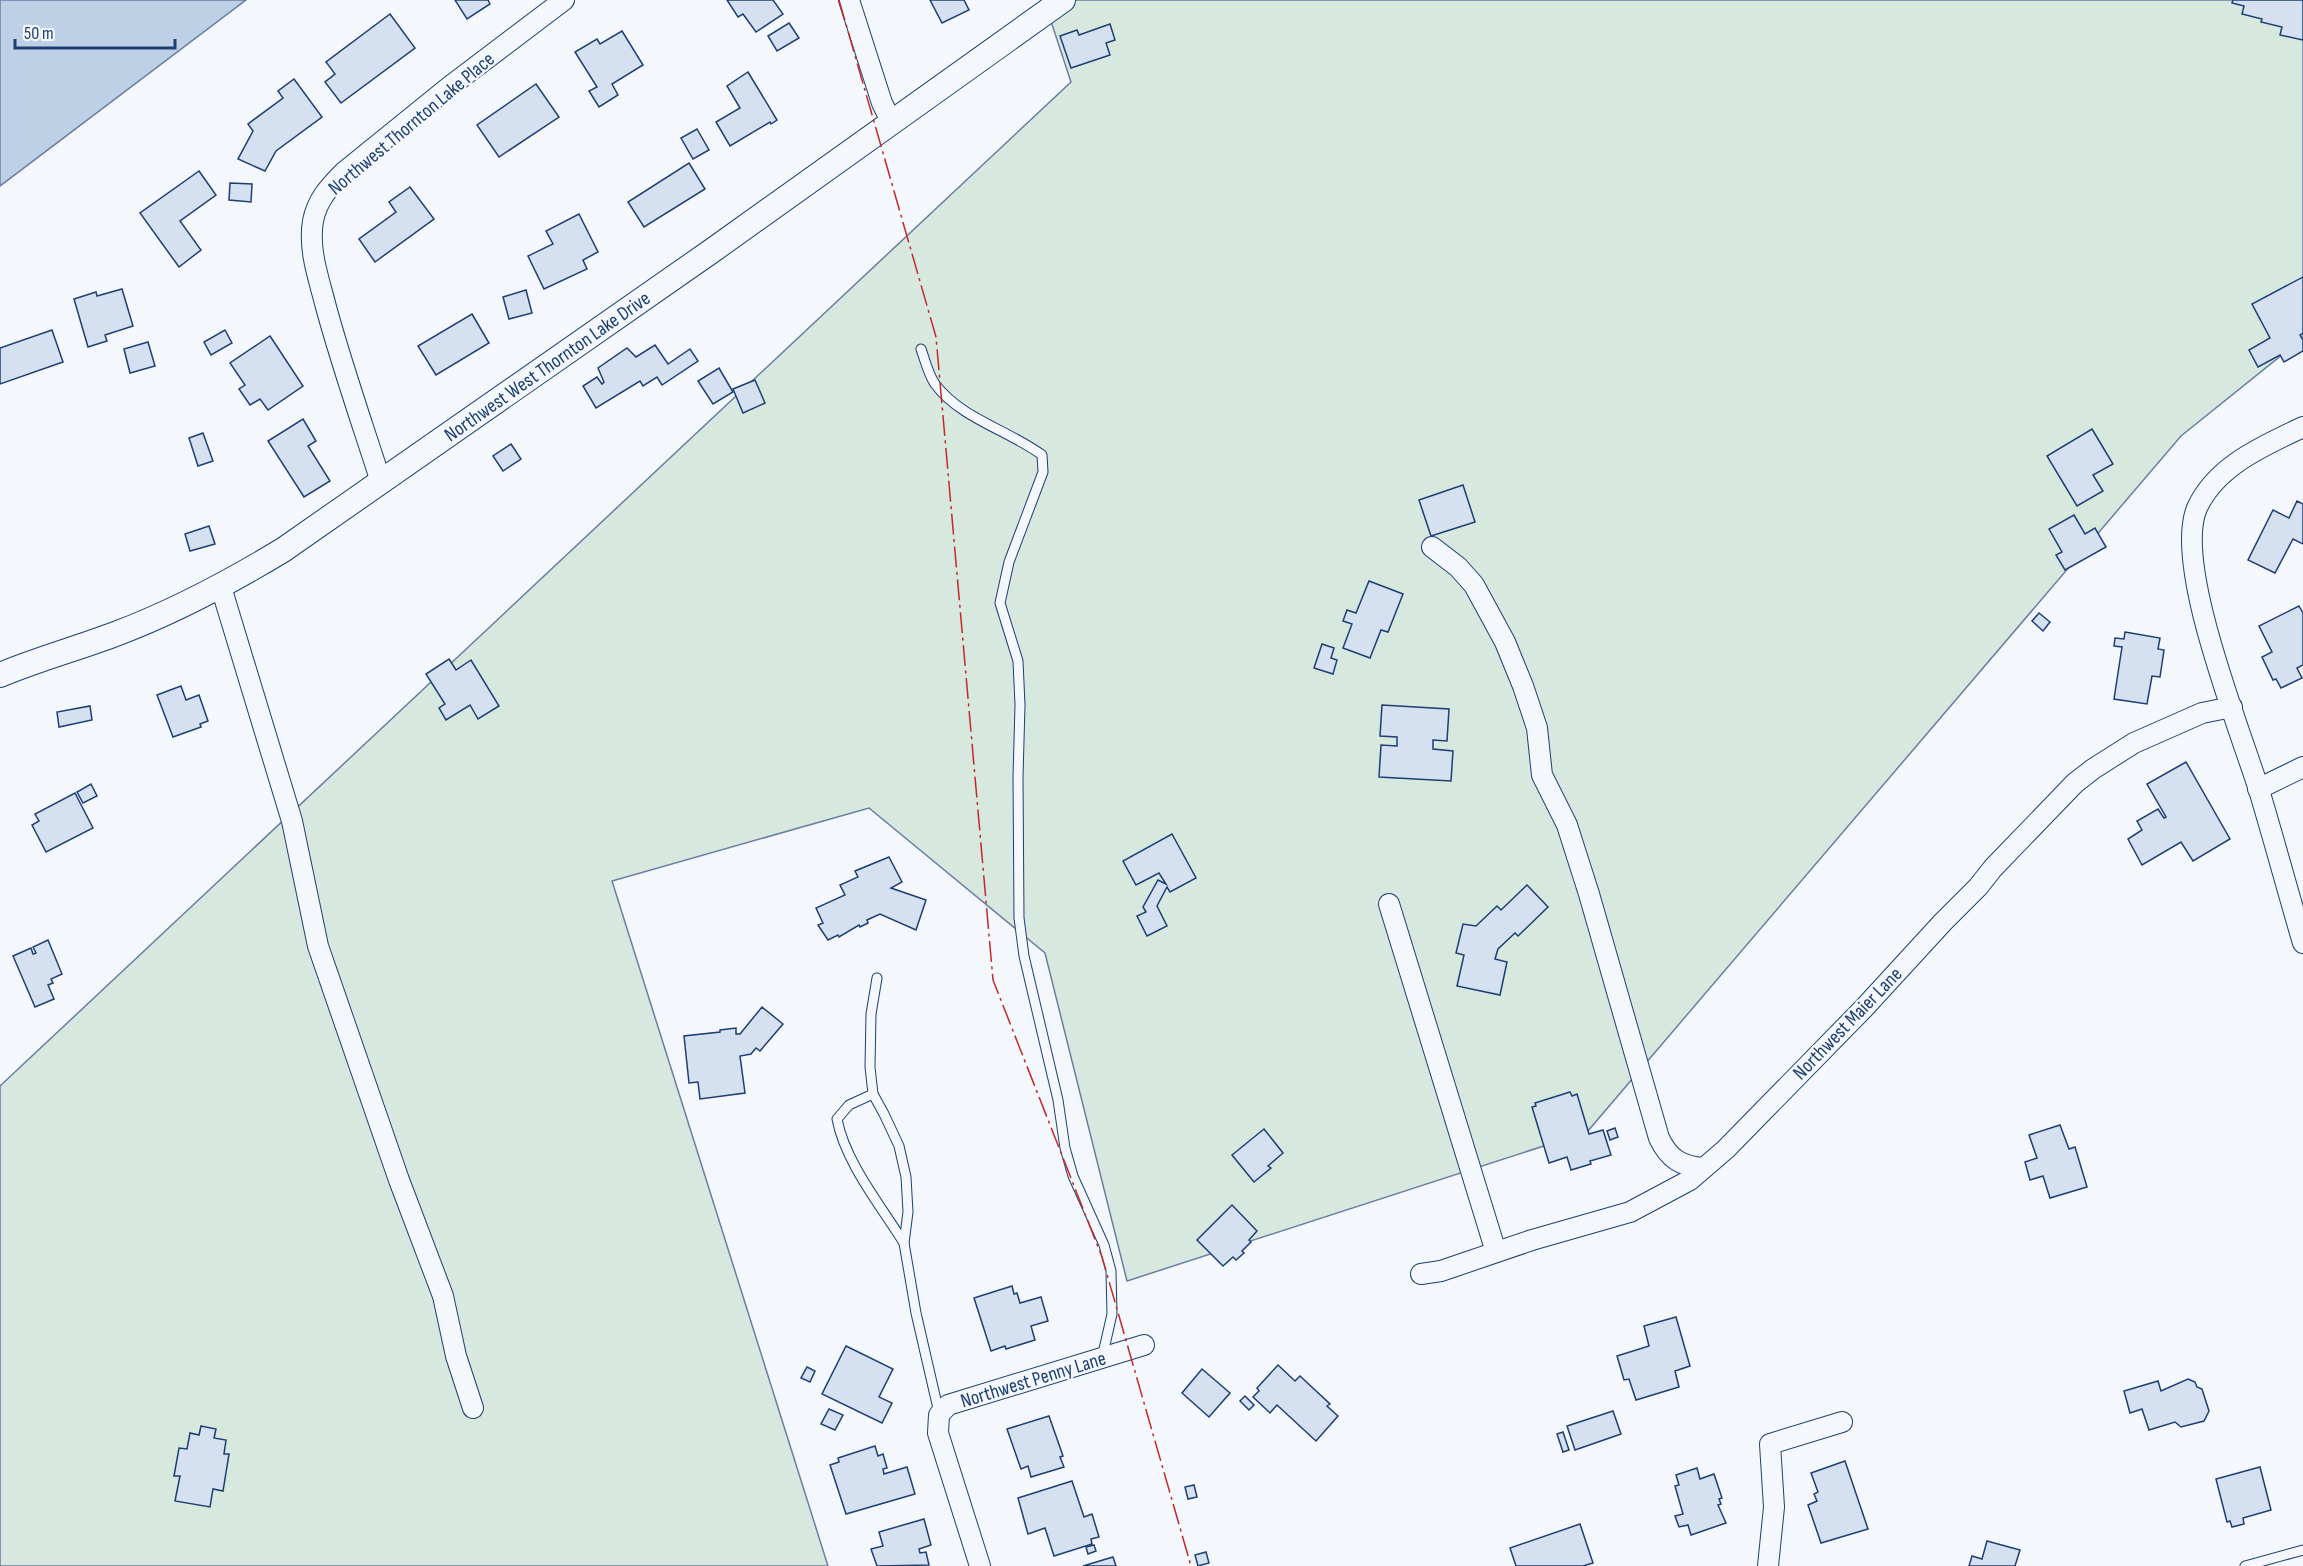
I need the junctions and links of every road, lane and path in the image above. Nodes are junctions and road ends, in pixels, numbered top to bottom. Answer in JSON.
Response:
{"nodes":[{"id":1,"x":564,"y":0,"type":"edge"},
{"id":2,"x":849,"y":0,"type":"edge"},
{"id":3,"x":1063,"y":0,"type":"edge"},
{"id":4,"x":891,"y":121,"type":"junction"},
{"id":5,"x":921,"y":349,"type":"dead end"},
{"id":6,"x":2303,"y":427,"type":"edge"},
{"id":7,"x":381,"y":482,"type":"junction"},
{"id":8,"x":1432,"y":547,"type":"dead end"},
{"id":9,"x":221,"y":587,"type":"junction"},
{"id":10,"x":0,"y":675,"type":"edge"},
{"id":11,"x":2232,"y":707,"type":"junction"},
{"id":12,"x":2303,"y":767,"type":"edge"},
{"id":13,"x":2258,"y":789,"type":"junction"},
{"id":14,"x":1389,"y":904,"type":"dead end"},
{"id":15,"x":2303,"y":943,"type":"edge"},
{"id":16,"x":877,"y":978,"type":"dead end"},
{"id":17,"x":873,"y":1094,"type":"junction"},
{"id":18,"x":1703,"y":1168,"type":"junction"},
{"id":19,"x":904,"y":1243,"type":"junction"},
{"id":20,"x":1496,"y":1252,"type":"junction"},
{"id":21,"x":1421,"y":1274,"type":"dead end"},
{"id":22,"x":1144,"y":1345,"type":"dead end"},
{"id":23,"x":1102,"y":1358,"type":"junction"},
{"id":24,"x":473,"y":1408,"type":"dead end"},
{"id":25,"x":939,"y":1415,"type":"junction"},
{"id":26,"x":1842,"y":1422,"type":"dead end"},
{"id":27,"x":2303,"y":1550,"type":"edge"},
{"id":28,"x":980,"y":1566,"type":"edge"},
{"id":29,"x":1768,"y":1566,"type":"edge"},
{"id":30,"x":2245,"y":1566,"type":"edge"}],
"edges":[{"from":1,"to":7,"type":"street","name":"Northwest Thornton Lake Place"},
{"from":2,"to":4,"type":"street"},
{"from":3,"to":4,"type":"street","name":"Northwest West Thornton Lake Drive"},
{"from":4,"to":7,"type":"street","name":"Northwest West Thornton Lake Drive"},
{"from":5,"to":23,"type":"lane"},
{"from":6,"to":11,"type":"street"},
{"from":7,"to":9,"type":"street","name":"Northwest West Thornton Lake Drive"},
{"from":8,"to":18,"type":"street"},
{"from":9,"to":10,"type":"street","name":"Northwest West Thornton Lake Drive"},
{"from":9,"to":24,"type":"street"},
{"from":11,"to":13,"type":"street"},
{"from":11,"to":18,"type":"street","name":"Northwest Maier Lane"},
{"from":12,"to":13,"type":"street"},
{"from":13,"to":15,"type":"street"},
{"from":14,"to":20,"type":"street"},
{"from":16,"to":17,"type":"lane"},
{"from":17,"to":19,"type":"lane"},
{"from":17,"to":19,"type":"lane"},
{"from":18,"to":20,"type":"street","name":"Northwest Maier Lane"},
{"from":19,"to":25,"type":"lane"},
{"from":20,"to":21,"type":"street","name":"Northwest Maier Lane"},
{"from":22,"to":23,"type":"street","name":"Northwest Penny Lane"},
{"from":23,"to":25,"type":"street","name":"Northwest Penny Lane"},
{"from":25,"to":28,"type":"street","name":"Northwest Penny Lane"},
{"from":26,"to":29,"type":"street"},
{"from":27,"to":30,"type":"lane"}]}
